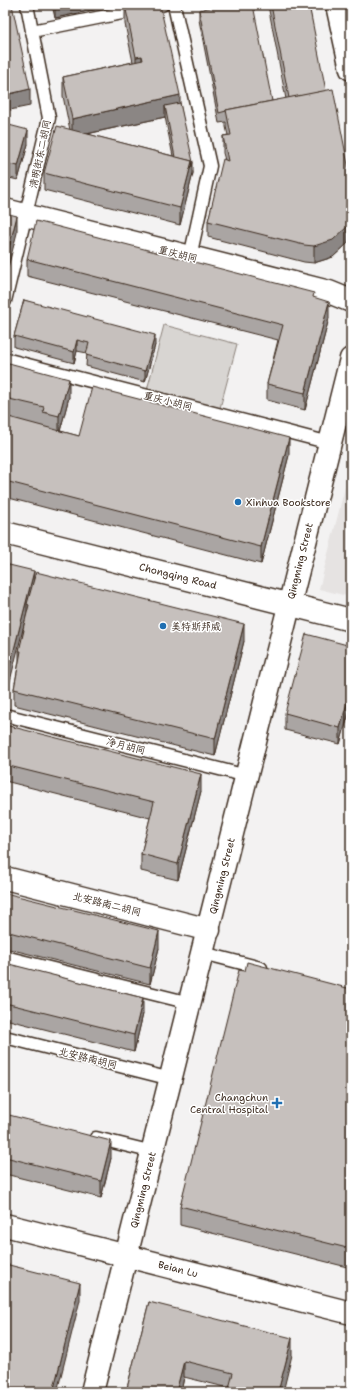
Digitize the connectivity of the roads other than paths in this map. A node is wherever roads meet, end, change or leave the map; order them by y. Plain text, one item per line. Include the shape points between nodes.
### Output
1 (28, 5) edge
2 (162, 5) edge
3 (174, 5) edge
4 (337, 5) edge
5 (32, 31) junction
6 (351, 69) edge
7 (5, 210) edge
8 (27, 215) junction
9 (190, 257) junction
10 (5, 301) edge
11 (351, 301) edge
12 (5, 359) edge
13 (351, 359) edge
14 (330, 443) junction
15 (5, 533) edge
16 (290, 605) junction
17 (351, 620) edge
18 (5, 715) edge
19 (247, 776) junction
20 (5, 878) edge
21 (209, 930) junction
22 (202, 953) junction
23 (5, 956) edge
24 (269, 970) edge
25 (190, 1003) junction
26 (5, 1037) edge
27 (171, 1079) junction
28 (86, 1136) edge
29 (153, 1152) junction
30 (5, 1225) edge
31 (127, 1256) junction
32 (351, 1313) edge
33 (92, 1392) edge

1 - 5 lane, 清明街东二胡同
2 - 5 lane
3 - 9 lane via 210,166
4 - 6 street
5 - 8 lane, 清明街东二胡同 via 49,118
7 - 8 street, 重庆胡同
8 - 9 street, 重庆胡同
8 - 10 lane, 清明街东二胡同
9 - 11 street, 重庆胡同 via 329,292
12 - 14 lane, 重庆小胡同
13 - 14 street, Qingming Street
14 - 16 street, Qingming Street
15 - 16 street, Chongqing Road
16 - 17 street, Chongqing Road
16 - 19 street, Qingming Street
18 - 19 lane, 净月胡同
19 - 21 street, Qingming Street
20 - 21 street, 北安路南二胡同
21 - 22 street, Qingming Street
22 - 24 lane
22 - 25 street, Qingming Street
23 - 25 lane
25 - 27 street, Qingming Street
26 - 27 lane, 北安路南胡同
27 - 29 street, Qingming Street
28 - 29 lane
29 - 31 street, Qingming Street
30 - 31 street, Beian Lu
31 - 32 street, Beian Lu
31 - 33 street, Qingming Street

